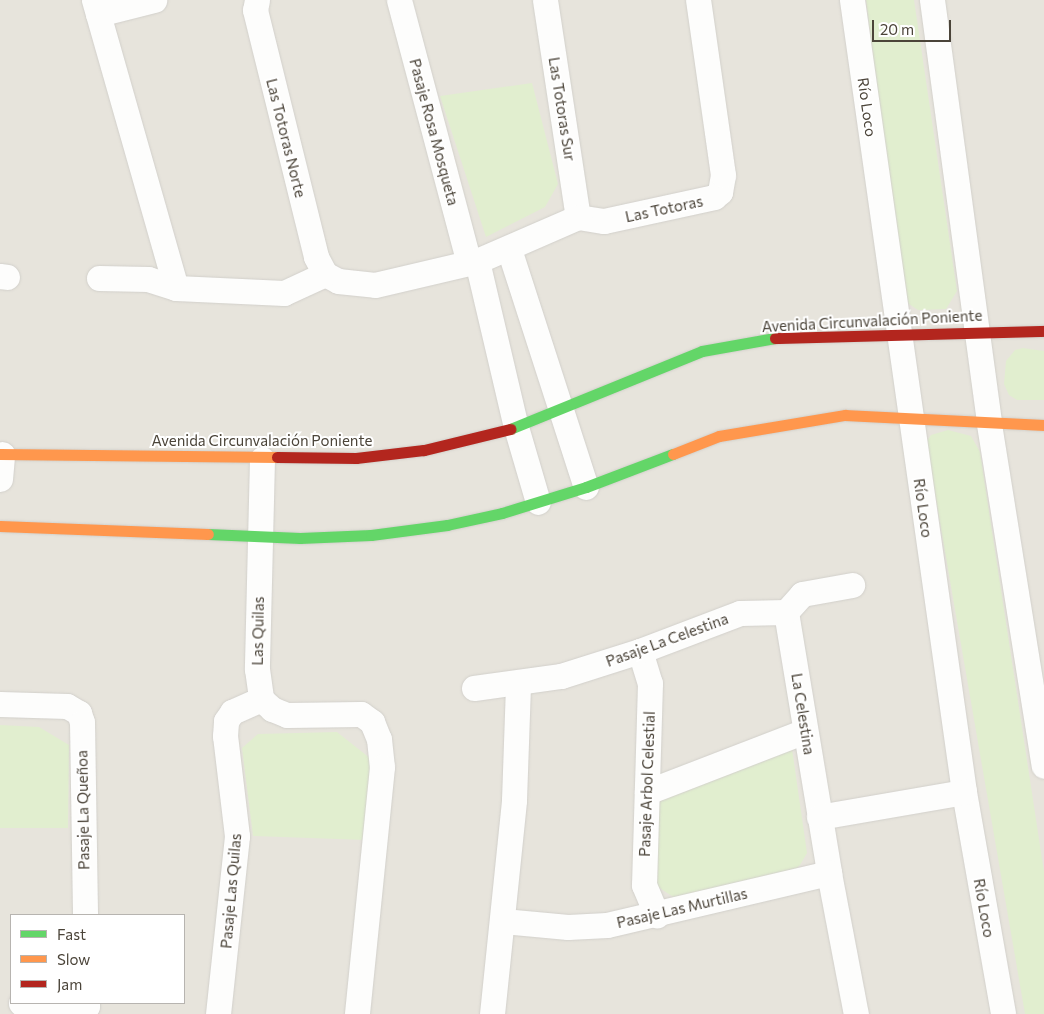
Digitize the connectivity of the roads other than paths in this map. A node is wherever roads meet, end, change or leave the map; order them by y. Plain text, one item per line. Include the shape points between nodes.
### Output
1 (154, 0) edge
2 (257, 0) edge
3 (399, 0) edge
4 (545, 0) edge
5 (698, 0) edge
6 (852, 0) edge
7 (932, 0) edge
8 (96, 7) edge
9 (578, 217) junction
10 (510, 249) junction
11 (473, 262) junction
12 (325, 274) junction
13 (100, 278) dead end
14 (176, 288) junction
15 (977, 331) junction
16 (1044, 331) edge
17 (899, 333) junction
18 (560, 408) junction
19 (911, 420) junction
20 (988, 424) junction
21 (1044, 425) edge
22 (516, 426) junction
23 (1, 454) edge
24 (262, 459) junction
25 (0, 479) edge
26 (586, 487) junction
27 (538, 502) junction
28 (0, 526) edge
29 (260, 536) junction
30 (852, 586) dead end
31 (786, 612) junction
32 (640, 651) junction
33 (518, 683) junction
34 (474, 688) dead end
35 (261, 699) junction
36 (0, 704) edge
37 (805, 730) junction
38 (1044, 766) edge
39 (647, 792) junction
40 (964, 792) junction
41 (820, 816) junction
42 (829, 873) junction
43 (85, 914) edge
44 (657, 915) junction
45 (503, 921) junction
46 (43, 1004) edge
47 (87, 1004) edge
48 (218, 1014) edge
49 (357, 1014) edge
50 (492, 1014) edge
51 (856, 1014) edge
52 (1003, 1014) edge

1 - 8 street
2 - 12 street, Las Totoras Norte via 255,10 311,238
3 - 11 street, Pasaje Rosa Mosqueta
4 - 9 street, Las Totoras Sur
5 - 9 street, Las Totoras via 724,175 720,192 707,201 604,221
6 - 17 street, Río Loco
7 - 15 street
8 - 14 street
9 - 10 street
10 - 11 street
10 - 18 street
11 - 12 street via 375,285 338,281
11 - 22 street
12 - 14 street via 284,293
13 - 14 street via 148,278
15 - 16 street, Avenida Circunvalación Poniente
15 - 17 street, Avenida Circunvalación Poniente
15 - 20 street
17 - 18 street, Avenida Circunvalación Poniente via 776,338 702,351
17 - 19 street, Río Loco
18 - 22 street, Avenida Circunvalación Poniente
18 - 26 street
19 - 20 street
19 - 26 street via 845,415 749,429 680,448
19 - 40 street, Río Loco
20 - 21 street
20 - 38 street
22 - 24 street, Avenida Circunvalación Poniente via 424,450 356,458
22 - 27 street
23 - 24 street, Avenida Circunvalación Poniente
23 - 25 street
24 - 29 street, Las Quilas
26 - 27 street
27 - 29 street via 473,520 399,532 336,537
28 - 29 street
29 - 35 street, Las Quilas via 257,669
30 - 31 street via 802,594
31 - 32 street, Pasaje La Celestina via 740,614
31 - 37 street, La Celestina
32 - 33 street, Pasaje La Celestina via 561,676
32 - 39 street, Pasaje Arbol Celestial via 650,682
33 - 34 street, Pasaje La Celestina
33 - 45 street via 514,800
35 - 48 street, Pasaje Las Quilas via 232,712 226,721 225,736 238,836
35 - 49 street via 287,715 361,714 372,722 379,739 382,767
36 - 43 street, Pasaje La Queñoa via 74,707 82,722
37 - 39 street
37 - 41 street, La Celestina
39 - 44 street, Pasaje Arbol Celestial via 644,886
40 - 41 street
40 - 52 street, Río Loco
41 - 42 street, La Celestina
42 - 44 street, Pasaje Las Murtillas via 674,907
42 - 51 street
44 - 45 street, Pasaje Las Murtillas via 607,926 568,927
45 - 50 street
46 - 47 street

